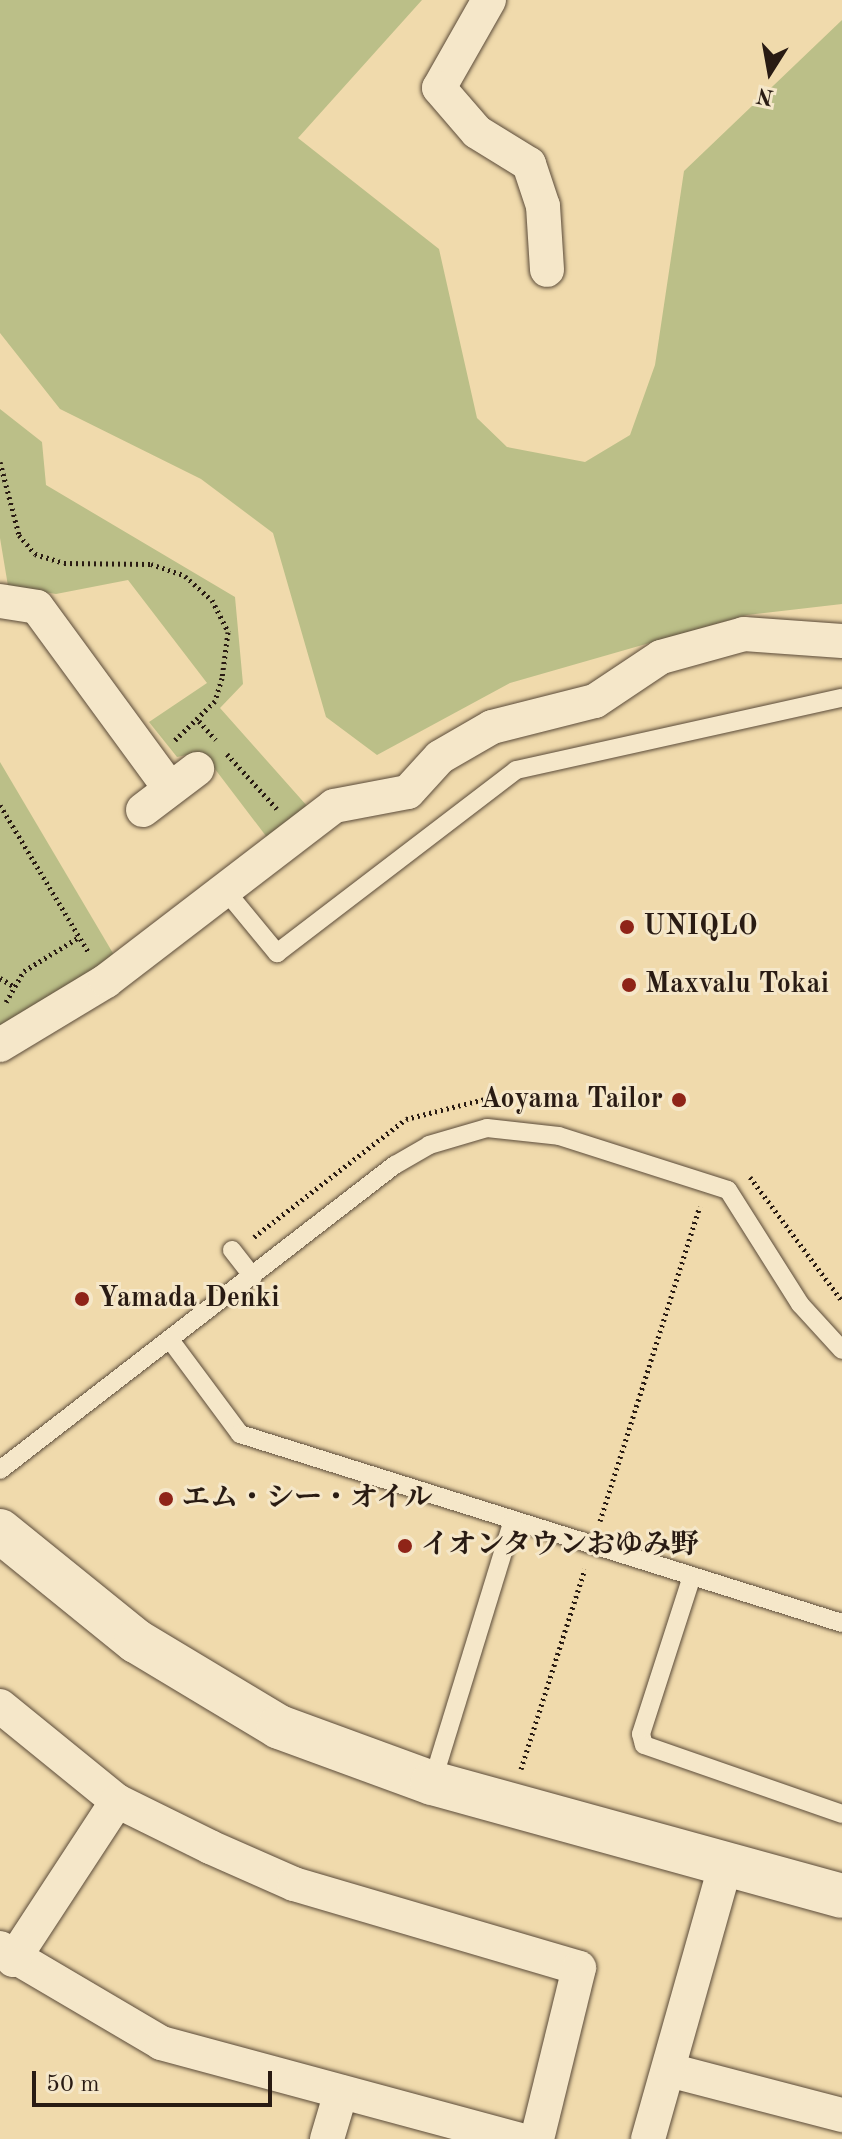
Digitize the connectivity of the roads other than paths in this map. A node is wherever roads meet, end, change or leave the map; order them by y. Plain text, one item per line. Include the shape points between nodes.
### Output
1 (489, 0) edge
2 (547, 270) dead end
3 (0, 601) edge
4 (842, 641) edge
5 (842, 698) edge
6 (197, 769) dead end
7 (170, 789) junction
8 (143, 810) dead end
9 (225, 890) junction
10 (0, 1045) edge
11 (233, 1252) road end
12 (253, 1277) junction
13 (171, 1341) junction
14 (842, 1350) edge
15 (0, 1470) edge
16 (513, 1520) junction
17 (0, 1531) edge
18 (692, 1576) junction
19 (842, 1623) edge
20 (0, 1706) edge
21 (432, 1783) junction
22 (117, 1801) junction
23 (842, 1814) edge
24 (726, 1863) junction
25 (842, 1896) edge
26 (6, 1954) edge
27 (669, 2070) junction
28 (341, 2092) junction
29 (842, 2115) edge
30 (327, 2139) edge
31 (518, 2139) edge
32 (537, 2139) edge
33 (648, 2139) edge

1 - 2 street via 439,88 477,132 529,164 543,206
3 - 7 street via 37,607
4 - 9 street via 744,634 661,657 595,701 492,727 440,757 408,792 334,806
5 - 9 lane via 516,770 277,953
6 - 7 street
7 - 8 street
9 - 10 street via 106,981
11 - 12 lane
12 - 13 lane
12 - 14 lane via 395,1165 455,1134 487,1128 559,1136 728,1190 809,1318
13 - 15 lane
13 - 16 lane via 240,1434
16 - 18 lane
16 - 21 lane
17 - 21 street via 68,1592 201,1686 279,1727
18 - 19 lane
18 - 23 lane via 641,1734 644,1745
20 - 22 street
21 - 24 street
22 - 26 street
22 - 32 street via 294,1884 579,1968
24 - 25 street
24 - 27 street
26 - 28 street via 161,2043
27 - 29 street
27 - 33 street
28 - 30 street
28 - 31 street

